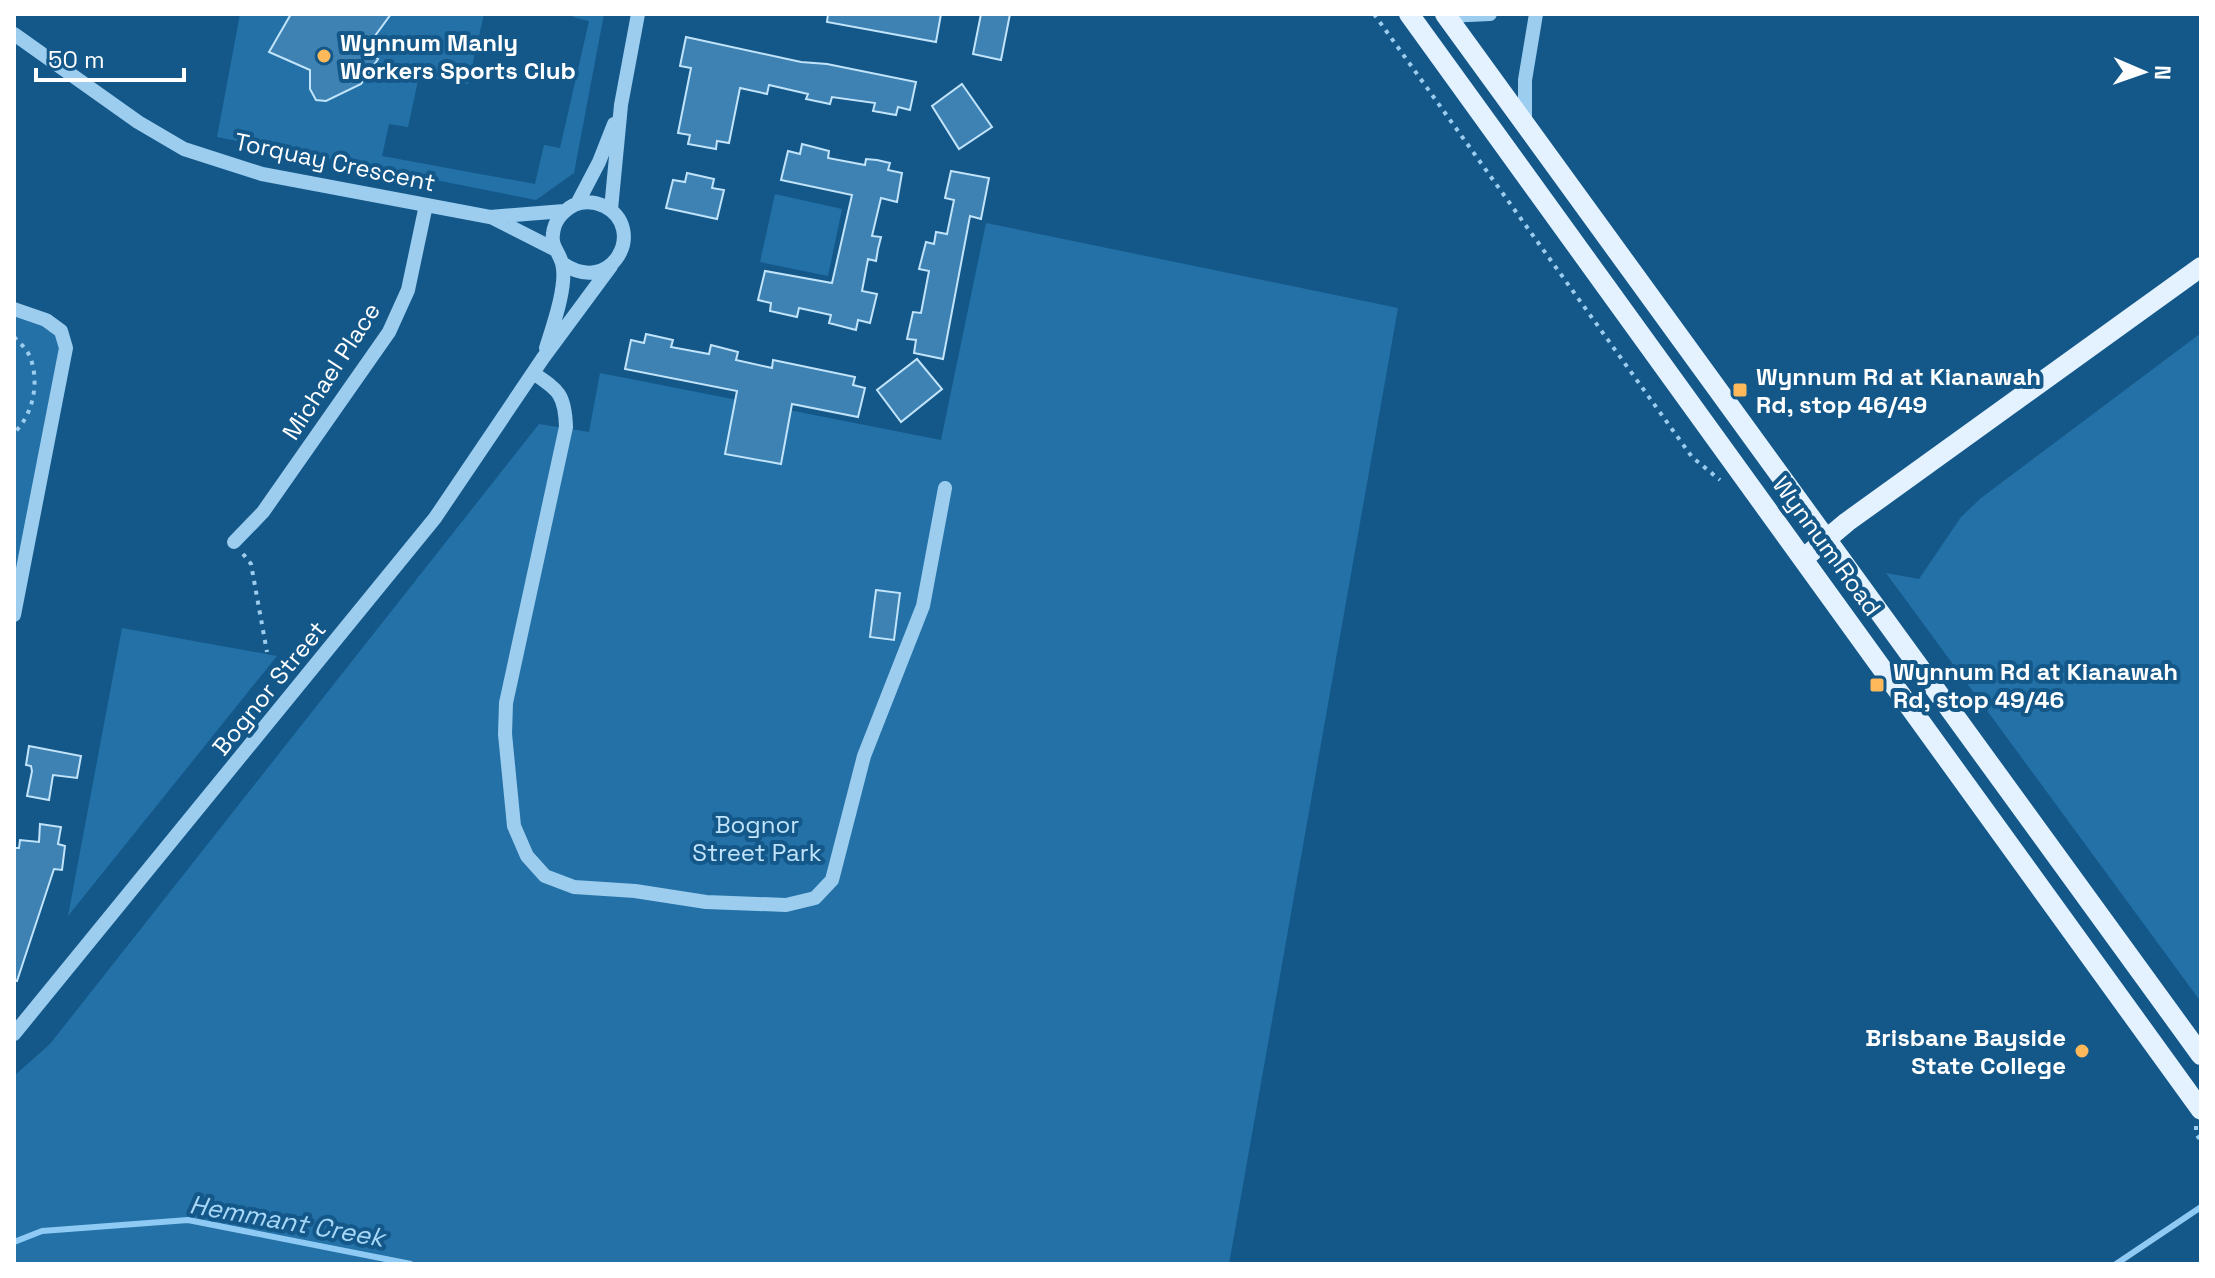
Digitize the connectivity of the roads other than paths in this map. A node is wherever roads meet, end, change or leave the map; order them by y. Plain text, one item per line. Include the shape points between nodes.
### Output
1 (638, 14) edge
2 (1409, 14) edge
3 (1490, 14) edge
4 (1536, 14) edge
5 (1446, 15) edge
6 (14, 34) edge
7 (621, 105) junction
8 (1525, 125) junction
9 (426, 205) junction
10 (571, 208) junction
11 (611, 209) junction
12 (490, 217) junction
13 (554, 249) junction
14 (562, 263) junction
15 (611, 266) junction
16 (2201, 267) edge
17 (14, 309) edge
18 (543, 358) junction
19 (533, 373) junction
20 (945, 488) dead end
21 (1828, 538) junction
22 (234, 542) road end
23 (1804, 558) junction
24 (14, 615) edge
25 (14, 1034) edge
26 (2201, 1055) edge
27 (2201, 1110) edge

1 - 7 street, Bognor Street
2 - 23 main road, Wynnum Road
3 - 5 street
4 - 8 street via 1525,80
5 - 8 main road, Wynnum Road
6 - 9 street, Torquay Crescent via 184,149 262,174
7 - 10 street, Bognor Street via 599,162
7 - 11 street, Bognor Street
8 - 21 main road, Wynnum Road
9 - 12 street, Torquay Crescent
9 - 22 street, Michael Place via 408,290 389,332 263,512
10 - 11 street via 598,203
10 - 12 street, Torquay Crescent
10 - 13 street, Bognor Street via 553,230
11 - 15 street, Bognor Street via 624,234 622,251
12 - 13 street, Torquay Crescent
13 - 14 street
14 - 15 street via 594,274
14 - 18 street, Bognor Street via 559,304
15 - 18 street, Bognor Street
16 - 21 main road
17 - 24 street via 61,331 66,348
18 - 19 street, Bognor Street
19 - 20 street via 556,388 565,405 566,427 506,703 505,734 514,826 527,856 545,876 574,887 786,905 815,898 832,880 864,756 923,606
19 - 25 street, Bognor Street via 435,518
21 - 23 main road
21 - 26 main road, Wynnum Road
23 - 27 main road, Wynnum Road

